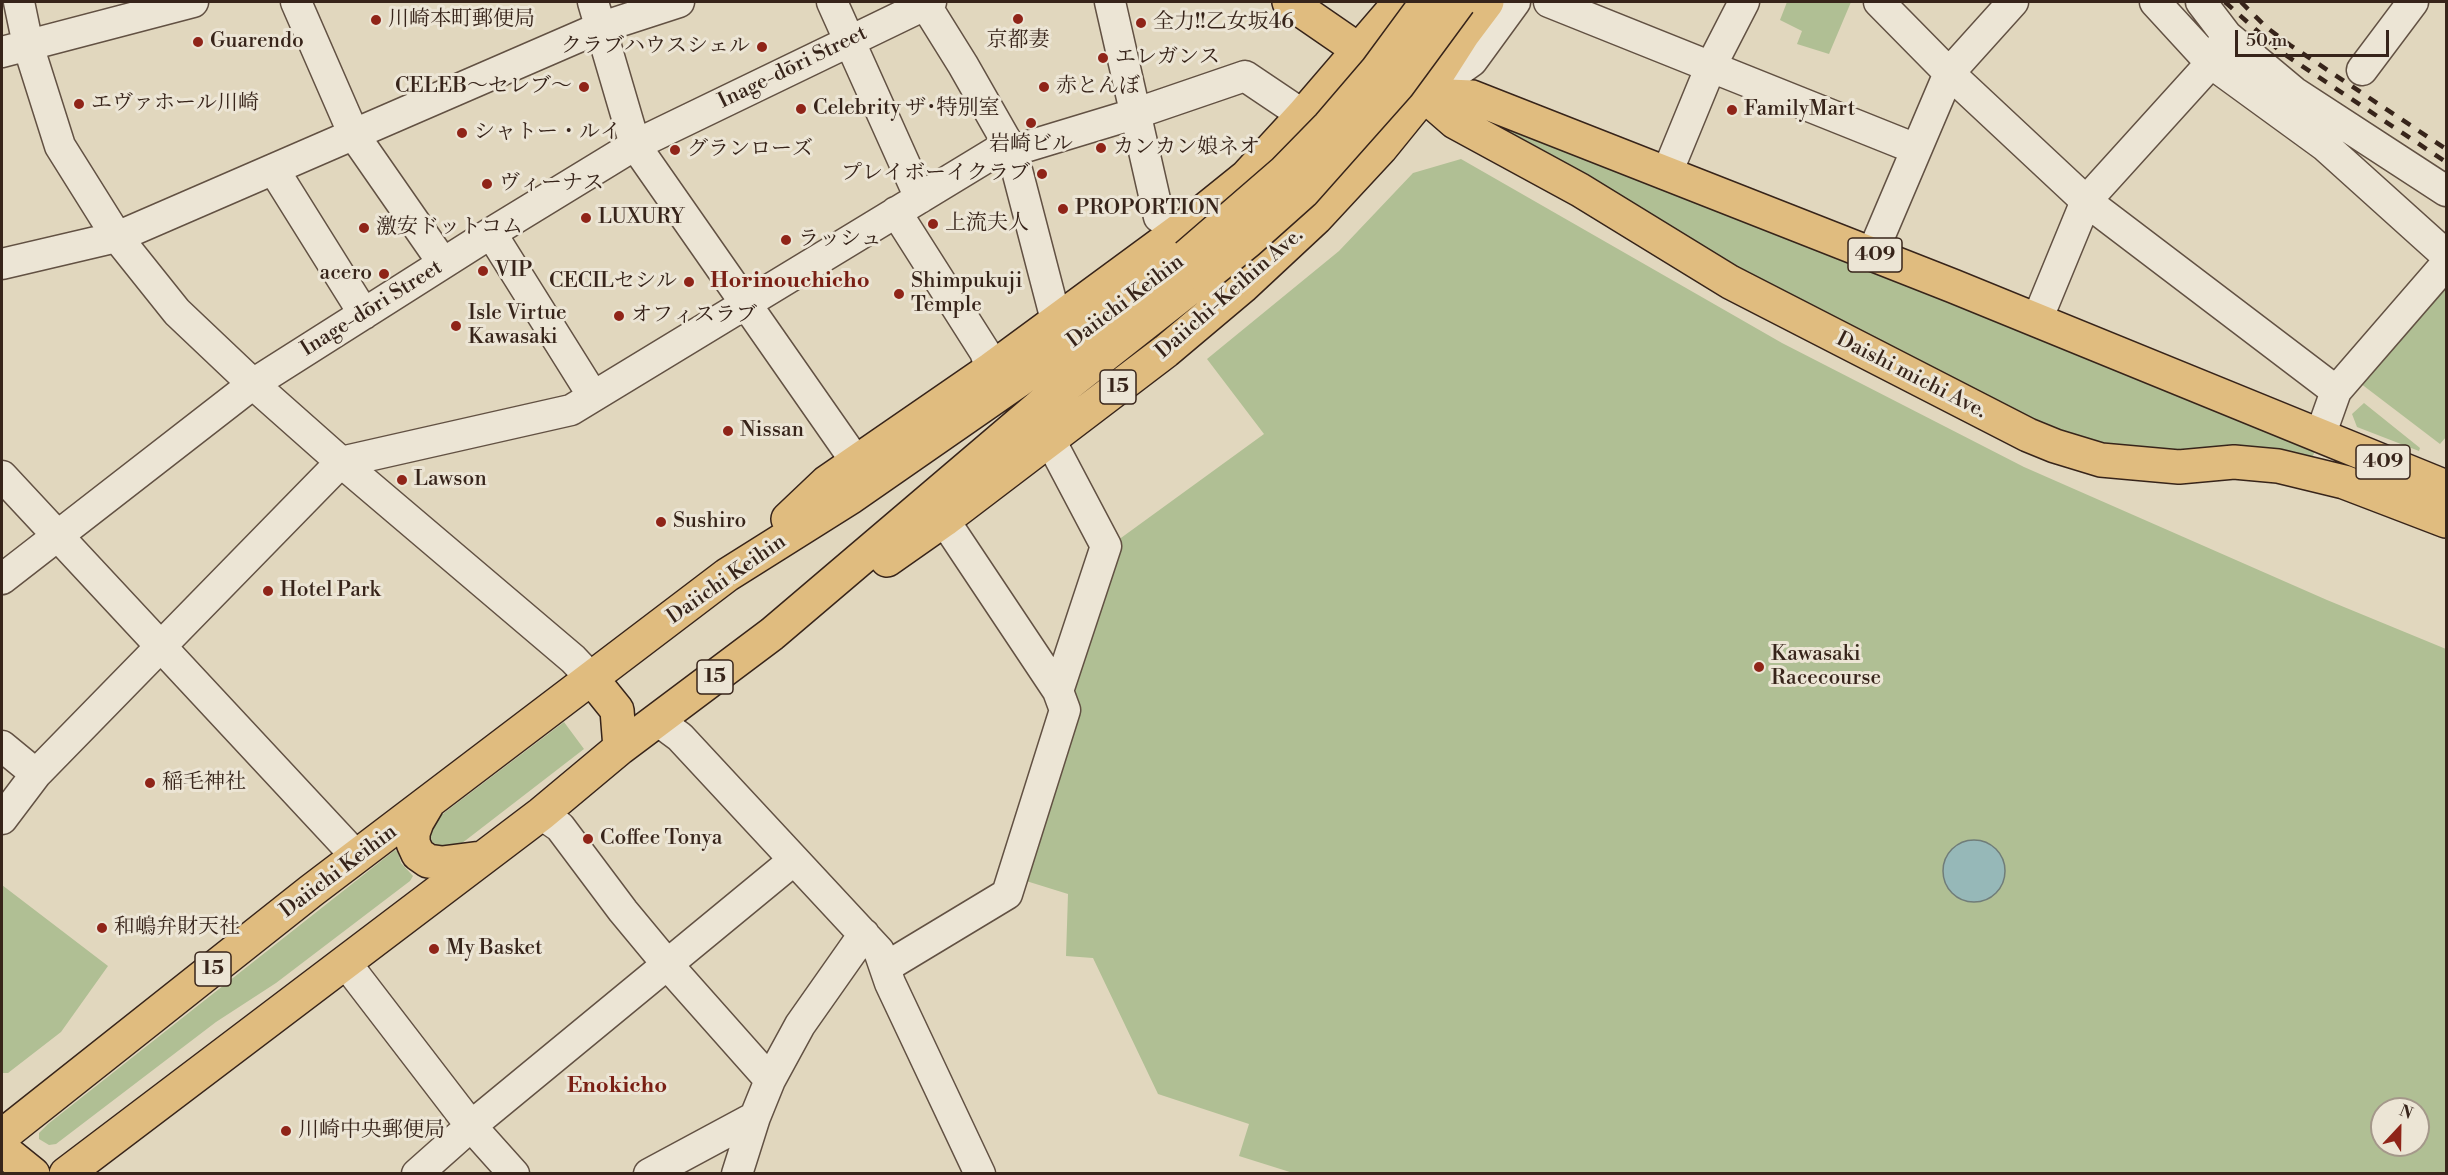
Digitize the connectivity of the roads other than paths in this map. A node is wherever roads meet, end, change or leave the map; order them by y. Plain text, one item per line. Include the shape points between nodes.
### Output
1 (19, 2) edge
2 (193, 2) edge
3 (296, 2) edge
4 (679, 2) edge
5 (832, 2) edge
6 (1110, 2) edge
7 (1289, 2) edge
8 (1378, 2) edge
9 (1400, 2) edge
10 (1427, 2) edge
11 (1459, 2) edge
12 (1487, 2) edge
13 (1515, 2) edge
14 (1549, 2) edge
15 (1744, 2) edge
16 (1879, 2) edge
17 (2013, 2) edge
18 (2156, 2) edge
19 (2201, 2) edge
20 (928, 3) edge
21 (2399, 7) edge
22 (596, 15) edge
23 (2227, 36) junction
24 (850, 40) junction
25 (15, 48) edge
26 (1358, 50) junction
27 (2211, 63) junction
28 (1711, 66) junction
29 (2362, 70) dead end
30 (1949, 73) junction
31 (1424, 95) junction
32 (1134, 114) junction
33 (1303, 115) junction
34 (354, 135) junction
35 (635, 145) junction
36 (1010, 148) junction
37 (1916, 149) junction
38 (274, 170) junction
39 (1667, 173) junction
40 (2446, 191) edge
41 (2086, 201) junction
42 (908, 205) junction
43 (1159, 218) dead end
44 (491, 233) junction
45 (117, 237) junction
46 (1872, 254) junction
47 (2446, 255) edge
48 (443, 263) junction
49 (2, 264) edge
50 (2446, 264) edge
51 (1196, 266) junction
52 (744, 304) junction
53 (364, 314) junction
54 (1056, 320) junction
55 (2037, 320) junction
56 (991, 369) junction
57 (253, 384) junction
58 (2336, 391) junction
59 (593, 396) junction
60 (2320, 436) junction
61 (1049, 438) junction
62 (341, 462) junction
63 (857, 463) junction
64 (2, 476) edge
65 (2446, 487) edge
66 (944, 520) junction
67 (2446, 521) edge
68 (58, 535) junction
69 (727, 575) junction
70 (2, 579) edge
71 (772, 634) junction
72 (161, 648) junction
73 (619, 659) junction
74 (592, 679) junction
75 (1058, 691) junction
76 (657, 720) junction
77 (2, 746) edge
78 (620, 748) junction
79 (36, 774) junction
80 (427, 805) junction
81 (541, 813) junction
82 (2, 819) edge
83 (357, 857) junction
84 (483, 858) junction
85 (794, 860) junction
86 (864, 934) junction
87 (345, 962) junction
88 (667, 964) junction
89 (886, 967) junction
90 (770, 1080) junction
91 (755, 1117) junction
92 (471, 1126) junction
93 (2, 1136) edge
94 (2, 1149) edge
95 (33, 1173) edge
96 (66, 1173) edge
97 (417, 1173) edge
98 (514, 1173) edge
99 (650, 1173) edge
100 (737, 1173) edge
101 (980, 1173) edge

1 - 25 street
2 - 25 street
3 - 34 street
4 - 22 street
5 - 24 street
6 - 32 street
7 - 26 highway, Daishi michi Ave. / 409
8 - 26 street
9 - 26 highway
10 - 51 highway, Daiichi Keihin / 15, bridge via 1329,126
11 - 51 highway, Daiichi Keihin / 15, bridge via 1398,85 1304,192 1248,242
12 - 31 highway, Daiichi-Keihin Ave. / 15
13 - 31 street via 1472,61
14 - 28 street
15 - 28 street
16 - 30 street
17 - 30 street
18 - 27 street
19 - 23 street
20 - 24 street, Inage-dōri Street
20 - 36 street
21 - 29 street
22 - 34 street
22 - 35 street
23 - 27 street
23 - 40 street via 2294,92
24 - 35 street, Inage-dōri Street
24 - 42 street
25 - 45 street via 60,146
26 - 31 highway, Daishi michi Ave. / 409
26 - 33 highway
27 - 41 street
27 - 47 street via 2325,146
28 - 37 street
28 - 39 street
30 - 37 street
30 - 41 street
31 - 39 highway, 409 via 1472,97
31 - 61 highway, Daiichi-Keihin Ave. / 15 via 1316,218 1250,279 1166,351
31 - 67 highway, Daishi michi Ave. / 409 via 1455,122 1580,190 1730,282 2028,435 2101,460 2179,467 2234,462 2278,466 2344,482
32 - 33 street via 1245,76
32 - 36 street
32 - 43 street
33 - 54 highway via 1246,176 1180,230
34 - 38 street
34 - 48 street
35 - 44 street, Inage-dōri Street
35 - 52 street
36 - 42 street
36 - 54 street
37 - 46 street
38 - 45 street
38 - 53 street
39 - 46 highway, 409
41 - 55 street
41 - 58 street
42 - 52 street
42 - 56 street
44 - 48 street, Inage-dōri Street
44 - 59 street
45 - 49 street
45 - 57 street via 177,312
46 - 55 highway, 409
48 - 53 street, Inage-dōri Street
50 - 58 street
51 - 69 highway, Daiichi Keihin / 15 via 1018,381 851,497
51 - 71 highway, Daiichi Keihin / 15 via 1040,406
52 - 59 street
52 - 63 street
53 - 57 street, Inage-dōri Street
54 - 56 highway
55 - 60 highway, 409
56 - 63 highway
57 - 62 street
57 - 68 street, Inage-dōri Street
58 - 60 street
59 - 62 street via 571,410
60 - 65 highway, 409
61 - 66 highway, Daiichi-Keihin Ave. / 15
61 - 75 street via 1106,546
62 - 72 street
62 - 74 street
63 - 69 highway via 827,482
64 - 68 street
66 - 71 highway, Daiichi-Keihin Ave. / 15
66 - 75 street
68 - 70 street, Inage-dōri Street
68 - 72 street
69 - 73 highway, Daiichi Keihin / 15
71 - 76 highway, Daiichi Keihin / 15
72 - 79 street
72 - 83 street
73 - 74 highway, Daiichi Keihin / 15
73 - 76 highway via 617,674 621,686
74 - 78 highway via 617,710
74 - 80 highway, Daiichi Keihin / 15
75 - 89 street via 1065,710 1007,894
76 - 78 highway, Daiichi Keihin / 15
76 - 85 street via 680,737
77 - 79 street
78 - 81 highway, Daiichi Keihin / 15
79 - 82 street
80 - 83 highway, Daiichi Keihin / 15
80 - 84 highway via 413,833 418,854 428,861 442,863
81 - 84 highway, Daiichi Keihin / 15
81 - 88 street via 560,827
83 - 93 highway, Daiichi Keihin / 15
84 - 87 highway, Daiichi Keihin / 15
85 - 86 street
85 - 88 street
86 - 89 street via 879,951
86 - 90 street via 800,1025
87 - 92 street
87 - 96 highway, Daiichi Keihin / 15
88 - 90 street
88 - 92 street
89 - 101 street via 890,983
90 - 91 street
91 - 99 street
91 - 100 street
92 - 97 street
92 - 98 street
94 - 95 highway

